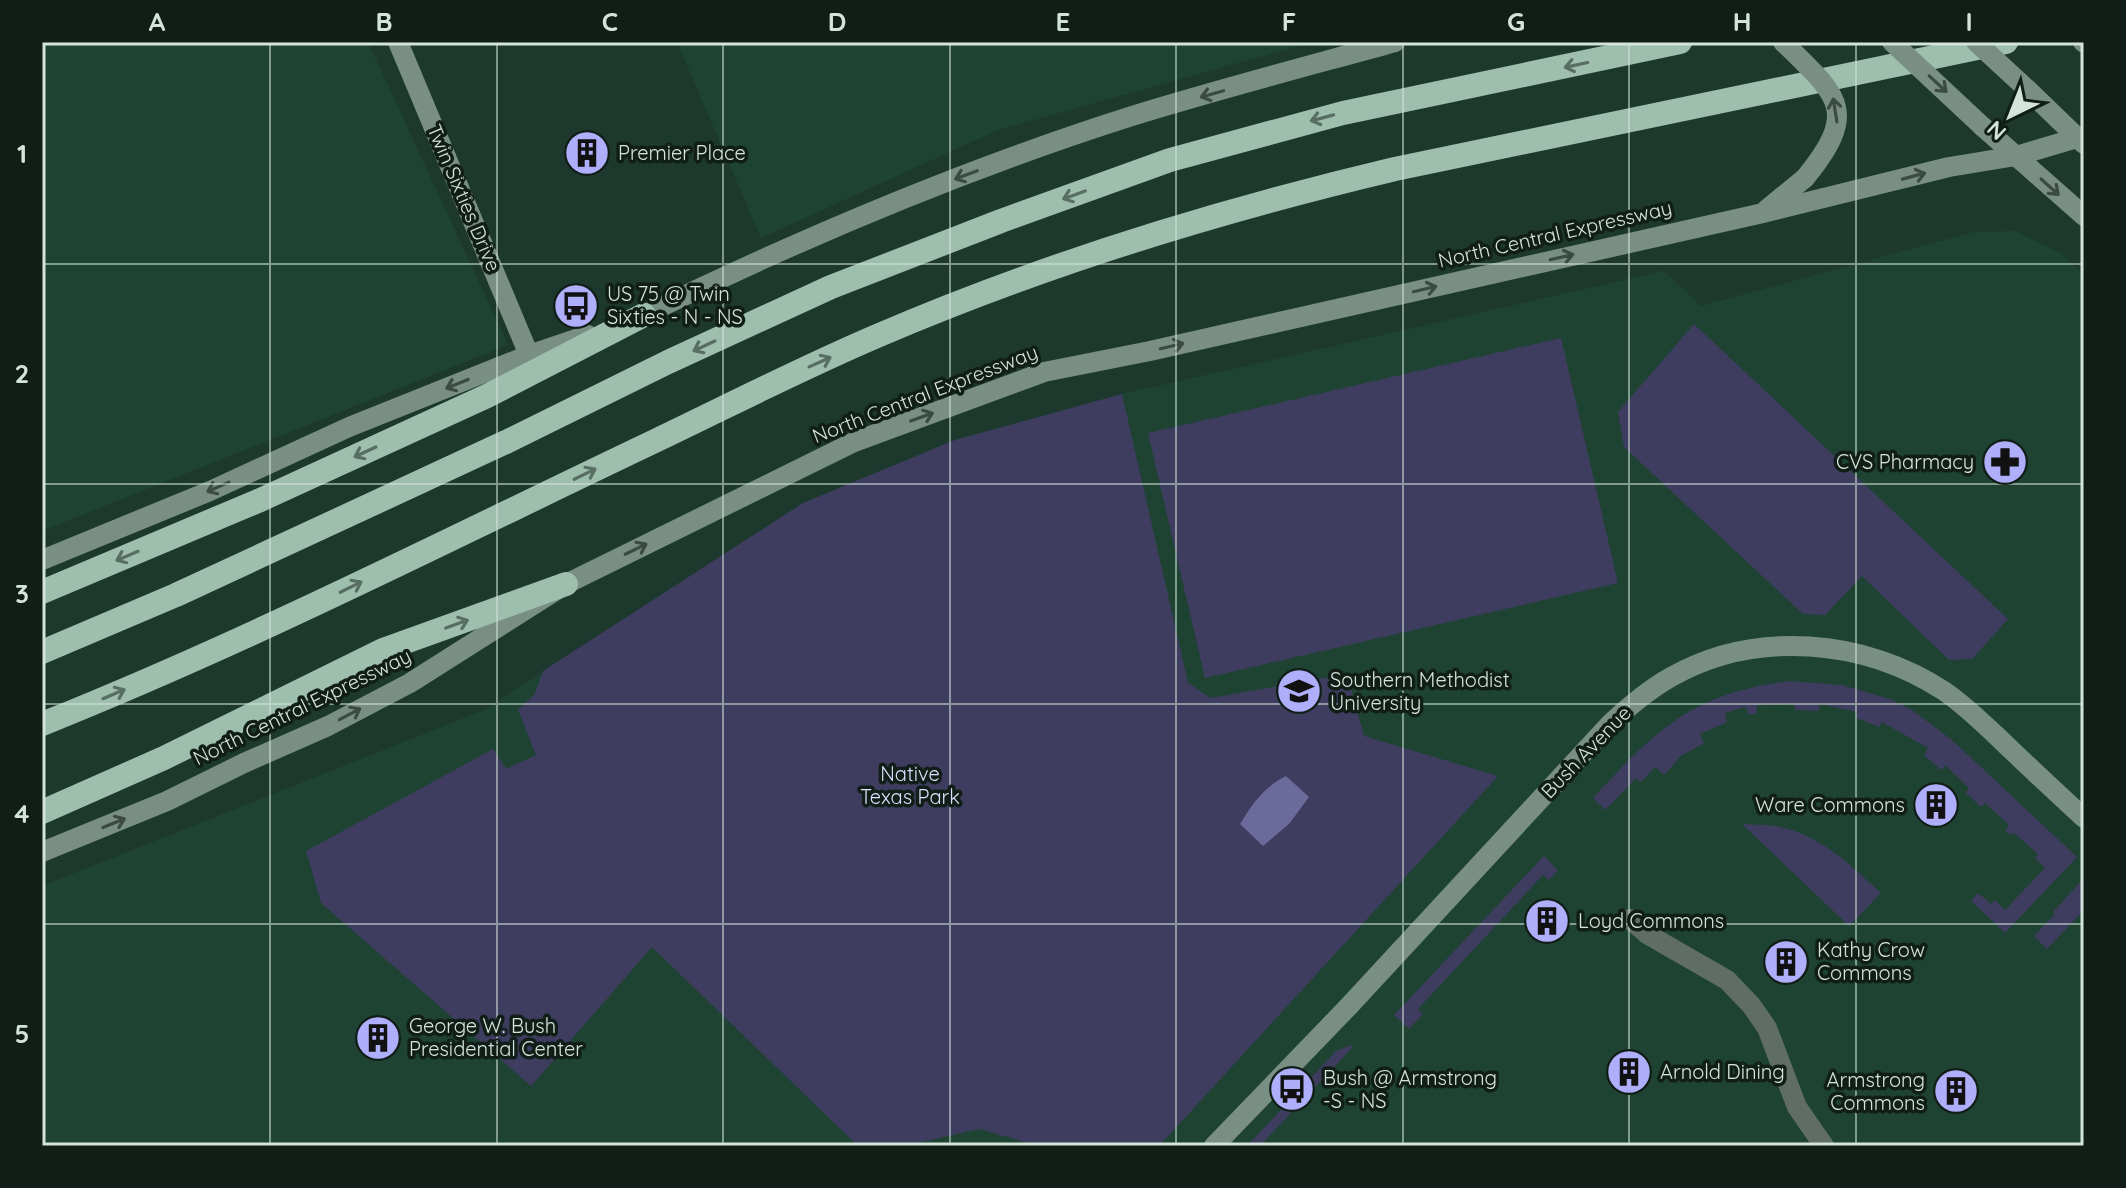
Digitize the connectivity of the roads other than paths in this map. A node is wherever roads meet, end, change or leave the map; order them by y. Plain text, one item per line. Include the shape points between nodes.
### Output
1 (398, 42) edge
2 (1395, 42) edge
3 (1680, 42) edge
4 (1783, 42) edge
5 (1892, 42) edge
6 (1976, 42) edge
7 (2006, 42) edge
8 (2082, 139) edge
9 (2016, 156) junction
10 (1763, 213) junction
11 (2084, 216) edge
12 (644, 315) junction
13 (529, 355) junction
14 (42, 560) edge
15 (566, 584) junction
16 (42, 592) edge
17 (42, 652) edge
18 (42, 724) edge
19 (42, 812) edge
20 (2084, 818) edge
21 (42, 852) edge
22 (1630, 919) dead end
23 (1214, 1146) edge
24 (1824, 1146) edge

1 - 13 main road, Twin Sixties Drive
2 -> 12 main road via 1132,116 995,164 837,226
3 -> 17 highway via 1343,113 1170,160 1001,221 831,287 176,595
10 -> 4 main road, bridge via 1805,178 1824,155 1837,126 1836,103 1826,84
5 -> 9 main road, bridge
6 - 8 main road, bridge
18 -> 7 highway via 299,611 810,366 1046,269 1222,213 1366,176
8 - 9 main road, North Central Expressway
10 -> 9 main road, North Central Expressway
9 -> 11 main road
15 -> 10 main road, North Central Expressway via 854,442 1044,372
12 - 13 main road
12 -> 16 highway via 487,396
13 -> 14 main road
19 -> 15 highway via 383,650
21 -> 15 main road, North Central Expressway via 328,726 410,683
20 - 23 main road, Bush Avenue via 1956,700 1896,665 1809,646 1770,646 1704,662 1672,676 1609,725
22 - 24 street via 1727,980 1751,1005 1767,1028 1797,1107

